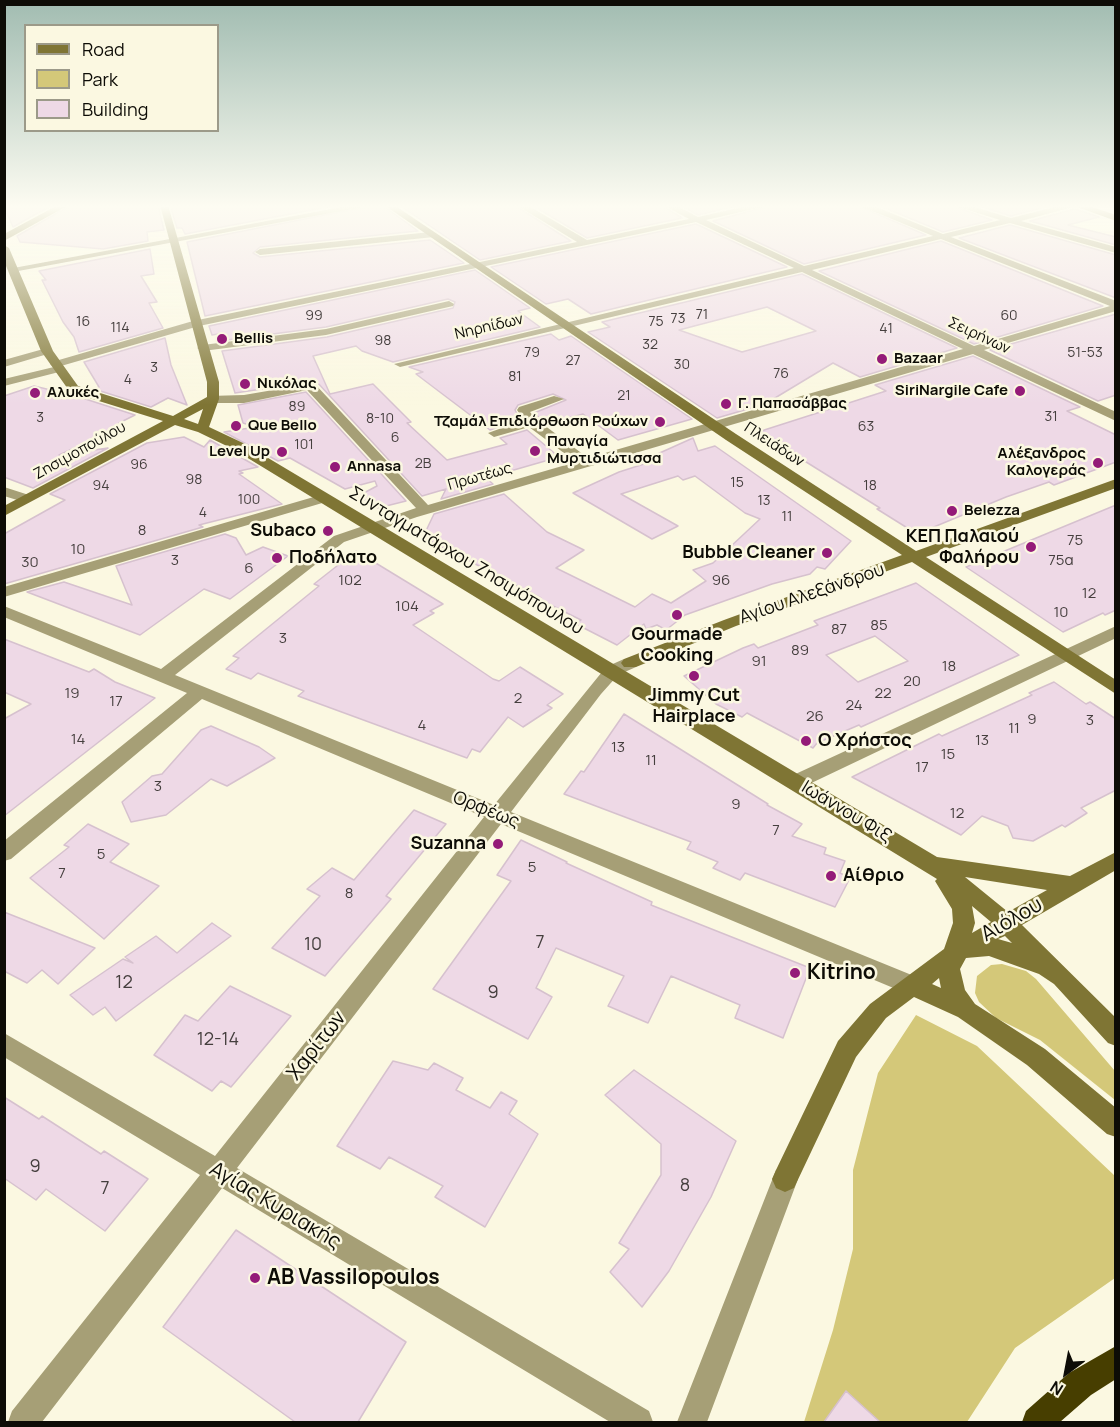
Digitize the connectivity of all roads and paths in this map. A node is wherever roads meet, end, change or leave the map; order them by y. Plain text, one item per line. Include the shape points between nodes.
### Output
1 (14, 272) edge
2 (183, 272) edge
3 (450, 272) edge
4 (487, 272) edge
5 (796, 272) edge
6 (806, 272) edge
7 (1028, 272) edge
8 (449, 304) dead end
9 (1116, 307) edge
10 (197, 323) junction
11 (568, 325) junction
12 (203, 348) junction
13 (972, 350) junction
14 (47, 351) junction
15 (5, 364) edge
16 (400, 364) dead end
17 (58, 367) junction
18 (28, 377) junction
19 (4, 383) edge
20 (213, 399) junction
21 (558, 399) dead end
22 (1116, 417) edge
23 (172, 420) junction
24 (531, 422) junction
25 (714, 425) junction
26 (202, 429) junction
27 (494, 433) dead end
28 (136, 438) junction
29 (585, 463) junction
30 (1116, 483) edge
31 (4, 491) edge
32 (324, 498) junction
33 (27, 499) junction
34 (425, 510) junction
35 (4, 512) edge
36 (371, 526) junction
37 (918, 557) junction
38 (4, 592) edge
39 (4, 611) edge
40 (1116, 631) edge
41 (1065, 655) junction
42 (621, 667) junction
43 (163, 676) junction
44 (1116, 688) edge
45 (200, 692) junction
46 (796, 783) junction
47 (498, 814) junction
48 (4, 853) edge
49 (1116, 860) edge
50 (931, 864) junction
51 (1072, 885) junction
52 (1007, 923) junction
53 (956, 953) junction
54 (1062, 977) junction
55 (911, 985) junction
56 (967, 1011) junction
57 (1116, 1035) edge
58 (4, 1044) edge
59 (1116, 1125) edge
60 (219, 1172) junction
61 (1116, 1361) edge
62 (23, 1422) edge
63 (638, 1422) edge
64 (692, 1422) edge
65 (1037, 1422) edge

1 - 14 street, Συνταγματάρχου Ζησιμόπουλου
2 - 10 street
3 - 10 street
4 - 11 street, Πλειάδων
5 - 11 street, Νηρηίδων
6 - 13 street, Σειρήνων
7 - 9 street
8 - 12 street via 326,332
9 - 13 street, Πρωτέως
10 - 12 street
10 - 17 street
11 - 16 street, Νηρηίδων
11 - 25 street, Πλειάδων
12 - 20 street via 213,382
13 - 22 street, Σειρήνων
13 - 25 street, Πρωτέως
14 - 15 street
14 - 17 street, Συνταγματάρχου Ζησιμόπουλου
15 - 18 street
17 - 18 street
17 - 23 street, Συνταγματάρχου Ζησιμόπουλου via 78,391
18 - 19 street
20 - 23 street, Ζησιμοπούλου
20 - 26 street
20 - 34 street via 244,399 310,386
21 - 24 street via 525,408
23 - 26 street, Συνταγματάρχου Ζησιμόπουλου
23 - 28 street, Ζησιμοπούλου
24 - 27 street
24 - 29 street
25 - 29 street, Πρωτέως
25 - 37 street, Πλειάδων
26 - 28 street
26 - 32 street, Συνταγματάρχου Ζησιμόπουλου
28 - 33 street, Ζησιμοπούλου
29 - 34 street, Πρωτέως
30 - 37 street, Αγίου Αλεξάνδρου
31 - 33 street
32 - 36 street, Συνταγματάρχου Ζησιμόπουλου
32 - 38 street
33 - 35 street, Ζησιμοπούλου
34 - 36 street, Πρωτέως
36 - 42 street, Συνταγματάρχου Ζησιμόπουλου
36 - 43 street, Πρωτέως via 339,538
37 - 41 street, Πλειάδων
37 - 42 street, Αγίου Αλεξάνδρου via 730,623
39 - 43 street, Ορφέως
40 - 41 street
41 - 44 street, Πλειάδων
41 - 46 street
42 - 46 street, Ιωάννου Φιξ
42 - 47 street, Χαρίτων
43 - 45 street, Ορφέως
45 - 47 street, Ορφέως
45 - 48 street
46 - 50 street, Ιωάννου Φιξ
47 - 55 street, Ορφέως
47 - 60 street, Χαρίτων
49 - 51 street, Αιόλου
50 - 51 street
50 - 52 street, Ιωάννου Φιξ
50 - 53 street via 954,890 963,909 964,923
51 - 52 street, Αιόλου
52 - 53 street, Αιόλου
52 - 54 street, Ιωάννου Φιξ
53 - 54 street via 973,947 1005,950
53 - 55 street, Αιόλου
53 - 56 street via 949,980
54 - 57 street, Ιωάννου Φιξ
55 - 56 street, Ορφέως
55 - 64 street, Αιόλου via 878,1011 848,1049 785,1179
56 - 59 street, Ορφέως via 1036,1057
58 - 60 street, Αγίας Κυριακής
60 - 62 street, Χαρίτων
60 - 63 street, Αγίας Κυριακής
61 - 65 highway via 1080,1384

